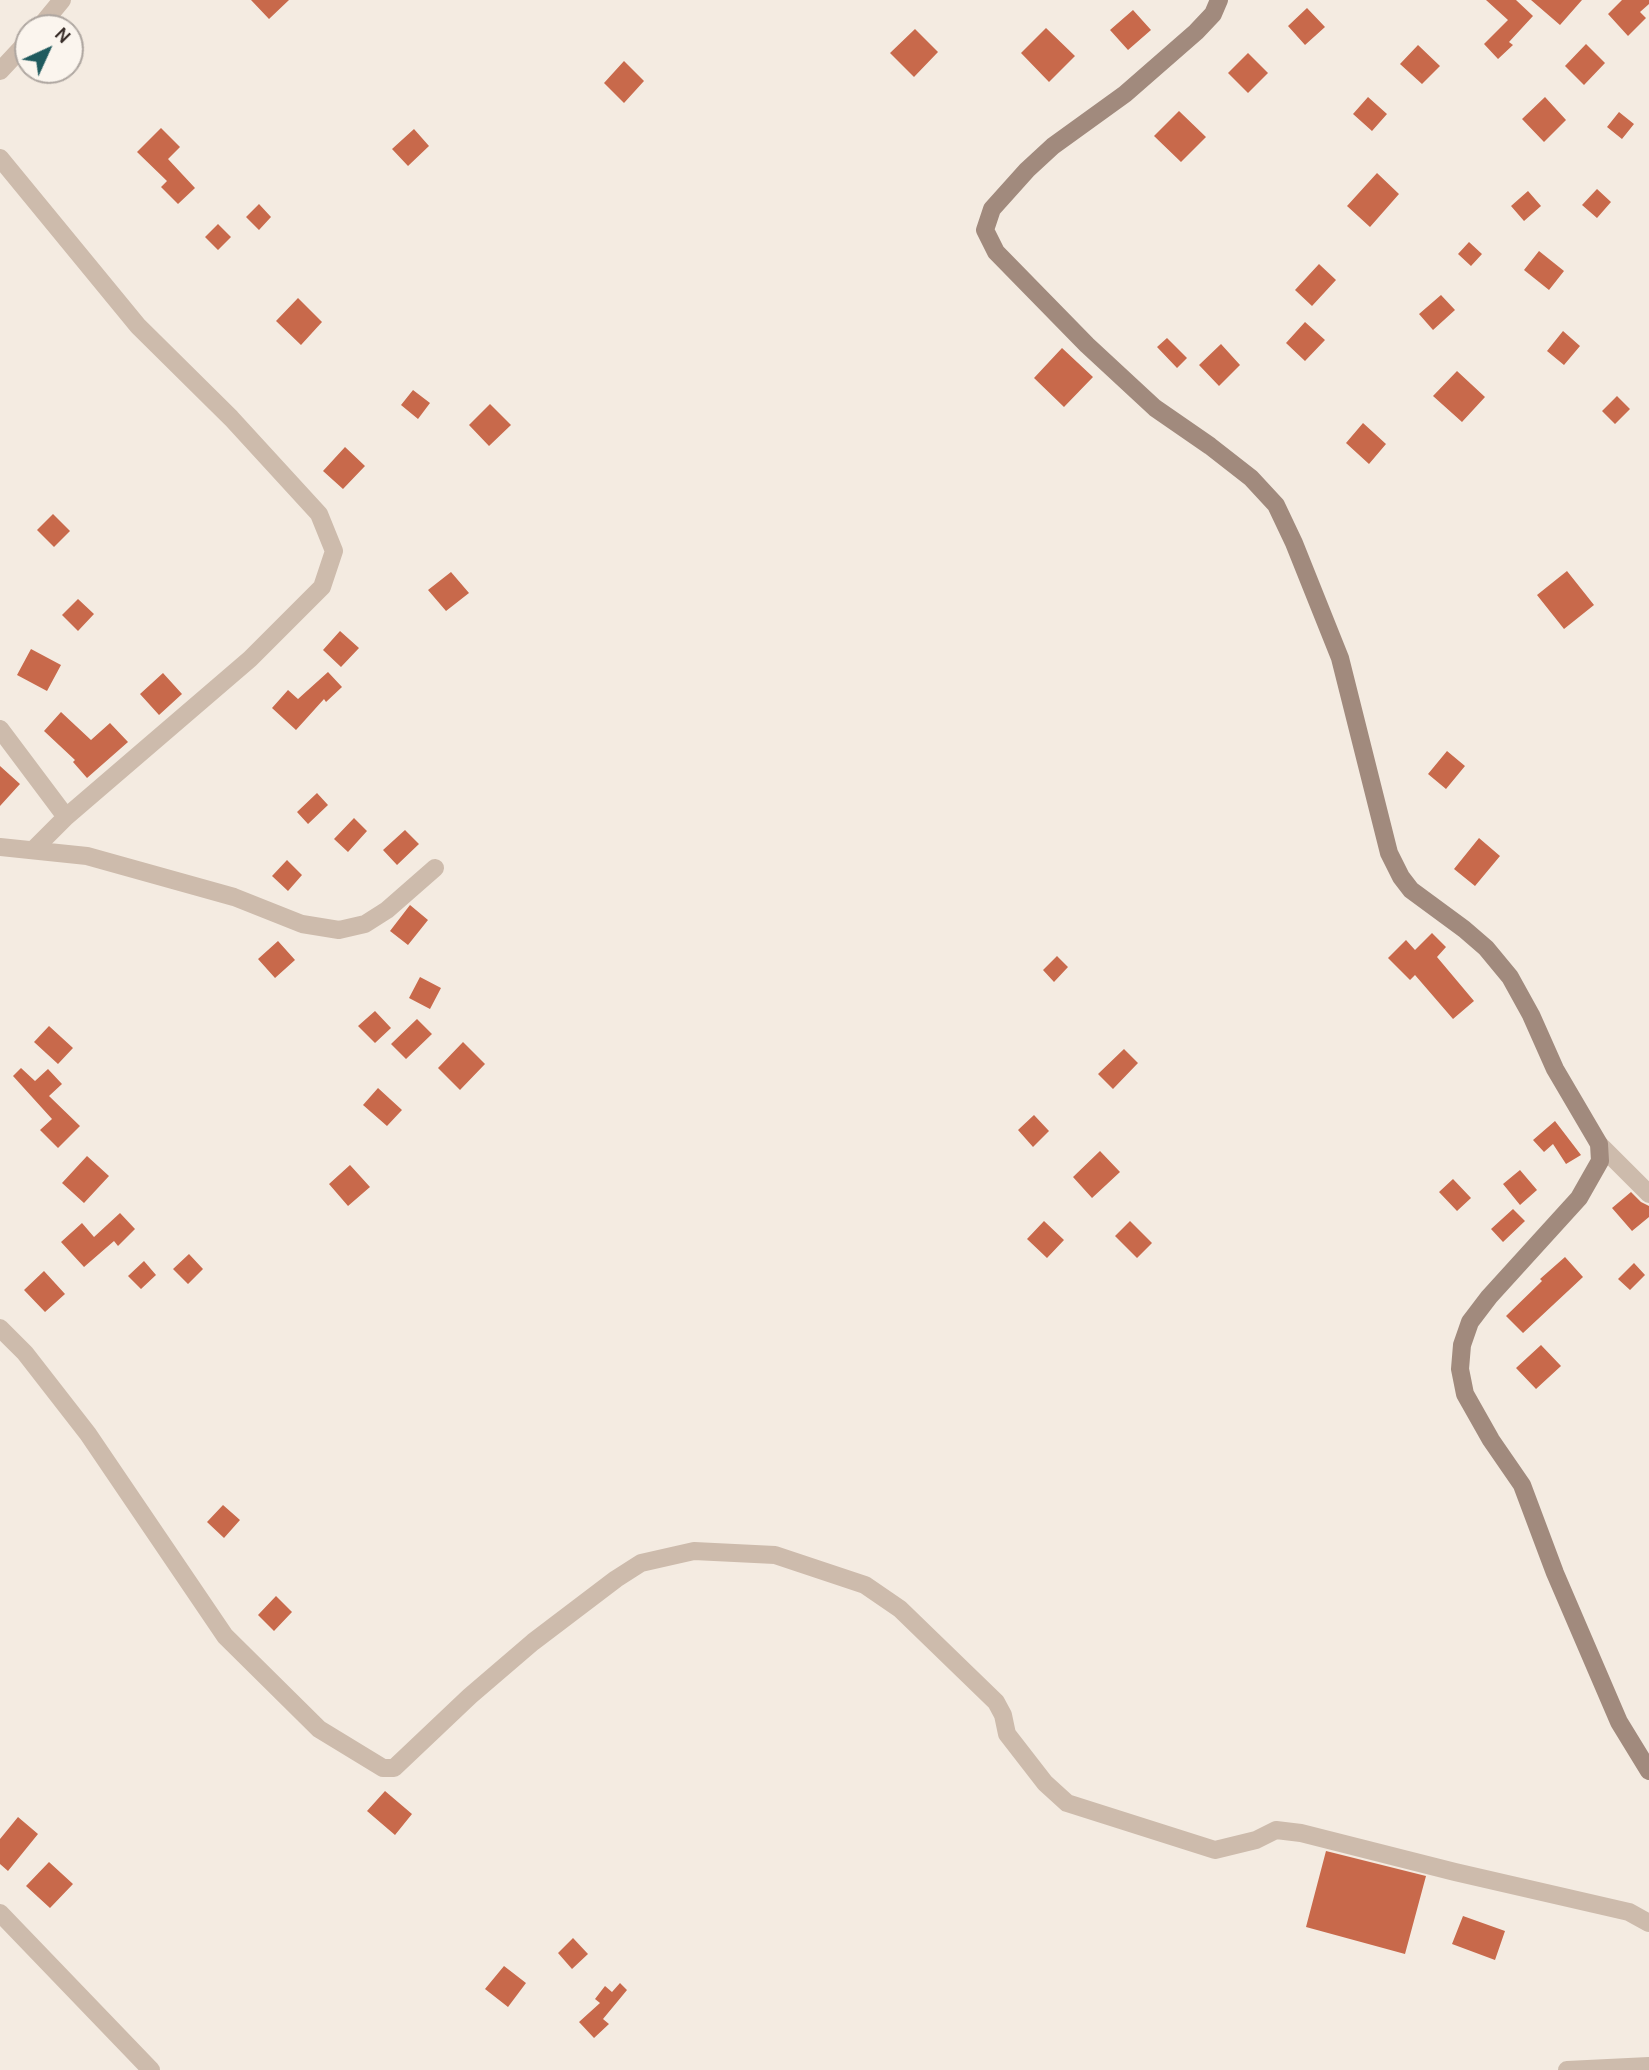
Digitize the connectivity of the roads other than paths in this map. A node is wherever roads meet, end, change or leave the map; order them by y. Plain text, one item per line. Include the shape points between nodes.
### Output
1 (62, 0) edge
2 (1219, 0) edge
3 (50, 14) edge
4 (14, 56) edge
5 (0, 71) edge
6 (0, 158) edge
7 (0, 729) edge
8 (66, 817) junction
9 (0, 847) edge
10 (33, 850) junction
11 (435, 868) dead end
12 (1599, 1144) junction
13 (1649, 1194) edge
14 (0, 1328) edge
15 (1649, 1771) edge
16 (0, 1913) edge
17 (1649, 1923) edge
18 (1649, 2066) edge
19 (151, 2070) edge
20 (1567, 2070) edge

1 - 3 street
2 - 12 main road via 1196,32 1027,170 992,209 985,230 996,252 1087,345 1155,408 1251,478 1276,505 1339,658 1389,853 1401,877 1410,890 1486,948 1510,978
4 - 5 street
6 - 8 street via 138,326 319,514 334,551 322,587 250,659
7 - 8 street
8 - 10 street
9 - 10 street
10 - 11 street via 87,856 234,897 302,924 339,930 365,924 387,910
12 - 13 street
12 - 15 main road via 1600,1161 1579,1198 1470,1322 1460,1369 1465,1394 1522,1485 1619,1722
14 - 17 street via 88,1434 225,1636 319,1729 383,1768 394,1769 533,1642 641,1563 694,1550 775,1555 865,1585 900,1609 996,1702 1007,1734 1067,1803 1215,1850 1276,1830 1301,1833 1629,1912
16 - 19 street
18 - 20 street

